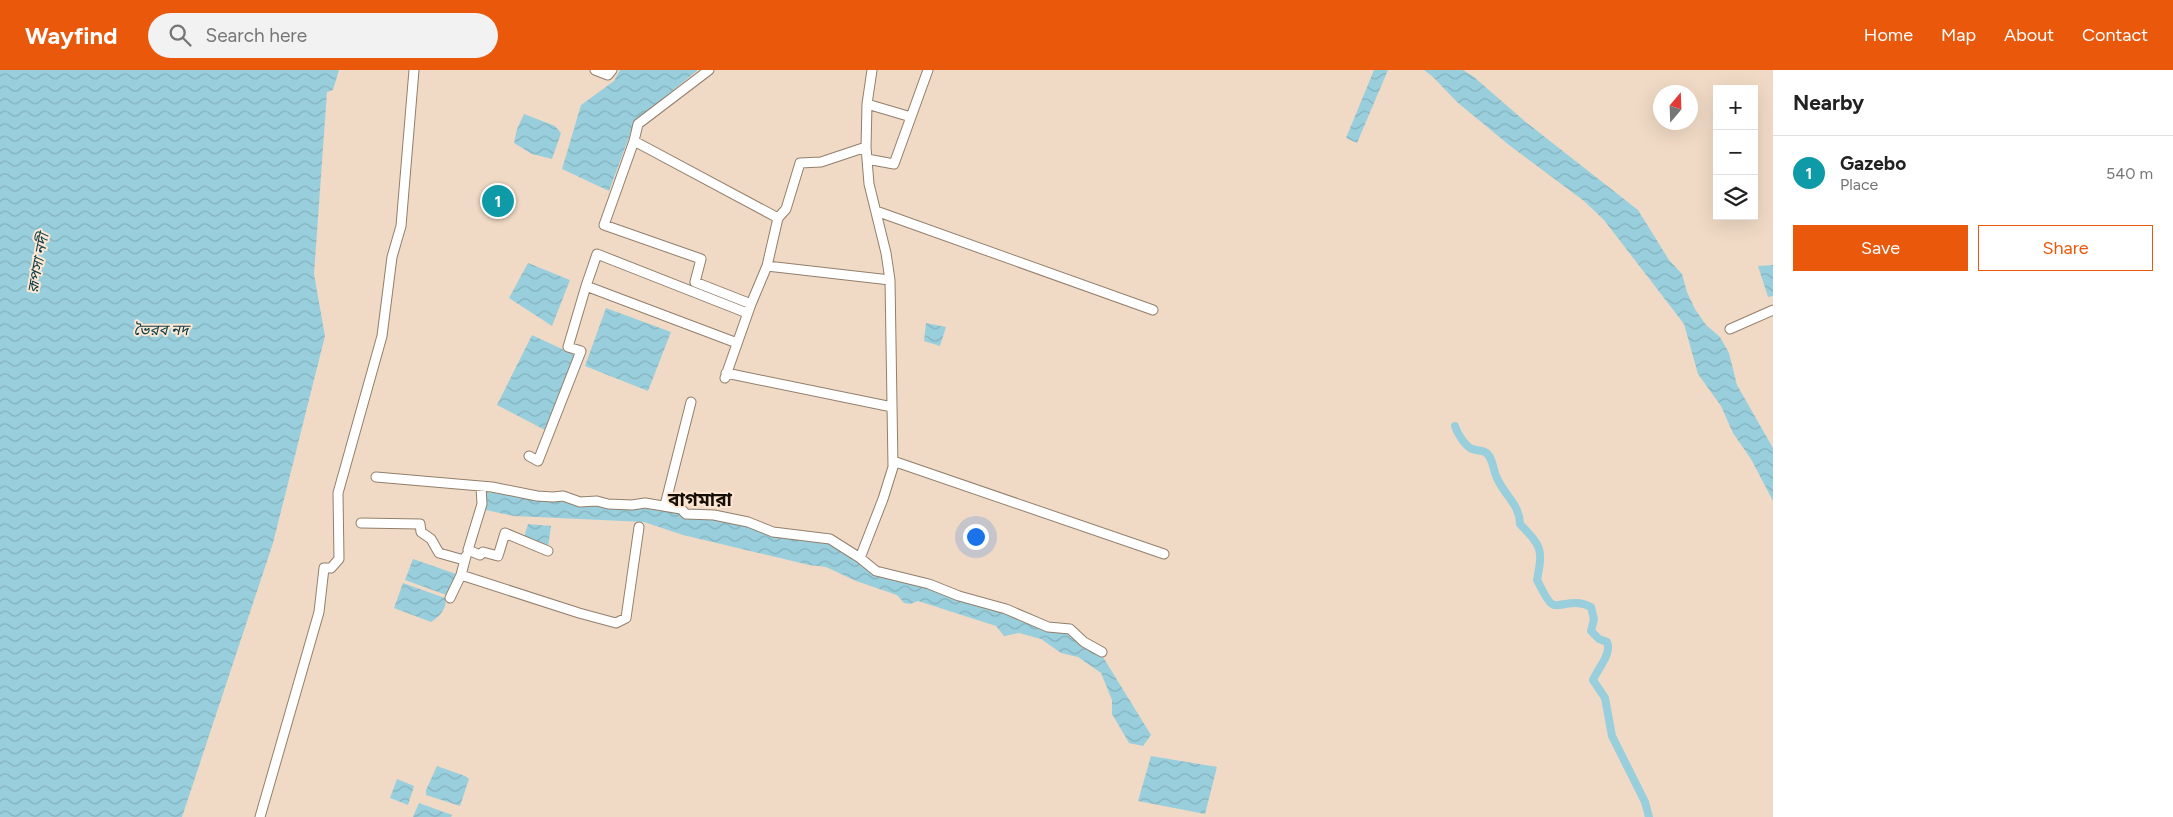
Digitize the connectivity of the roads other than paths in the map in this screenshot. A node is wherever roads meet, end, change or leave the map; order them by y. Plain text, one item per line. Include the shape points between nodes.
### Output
1 (414, 70) edge
2 (595, 70) edge
3 (612, 70) edge
4 (709, 70) edge
5 (872, 70) edge
6 (928, 70) edge
7 (867, 104) junction
8 (911, 117) junction
9 (634, 140) junction
10 (866, 146) junction
11 (867, 159) junction
12 (876, 211) junction
13 (778, 218) junction
14 (767, 266) junction
15 (890, 280) junction
16 (586, 286) junction
17 (749, 309) junction
18 (1153, 310) dead end
19 (1773, 310) edge
20 (1730, 329) dead end
21 (737, 343) junction
22 (691, 402) dead end
23 (892, 407) junction
24 (529, 456) dead end
25 (893, 461) junction
26 (376, 477) dead end
27 (481, 487) junction
28 (665, 505) junction
29 (361, 523) dead end
30 (639, 527) dead end
31 (468, 550) junction
32 (548, 551) dead end
33 (1164, 554) dead end
34 (860, 558) junction
35 (464, 560) junction
36 (462, 575) junction
37 (450, 598) dead end
38 (1102, 652) dead end
39 (260, 817) edge

1 - 39 street via 401,226 392,257 382,336 338,493 339,558 330,568 324,568 319,612
2 - 3 street via 608,75
4 - 9 street via 638,124
5 - 7 street
6 - 8 street
7 - 8 street
7 - 10 street
8 - 11 street via 894,164
9 - 13 street
9 - 17 street via 604,225 701,259 695,282
10 - 11 street
10 - 13 street via 821,162 800,163 786,209
11 - 12 street
12 - 15 street
12 - 18 street
13 - 14 street
14 - 15 street
14 - 17 street
15 - 23 street
16 - 17 street via 598,254
16 - 21 street
16 - 24 street via 568,347 581,351 538,461
17 - 21 street
19 - 20 street
21 - 23 street via 725,375
22 - 28 street
23 - 25 street
25 - 33 street
25 - 34 street via 883,499
26 - 27 street
27 - 28 street via 537,496 562,496 580,502
27 - 31 street via 482,504
28 - 34 street via 681,509 686,514 714,515 748,522 773,532 830,539
29 - 35 street via 420,524 421,532 431,539 439,553
30 - 36 street via 626,618 616,623
31 - 32 street via 498,556 505,532
31 - 35 street
34 - 38 street via 876,571 1006,609 1048,627 1070,629
35 - 36 street
36 - 37 street

